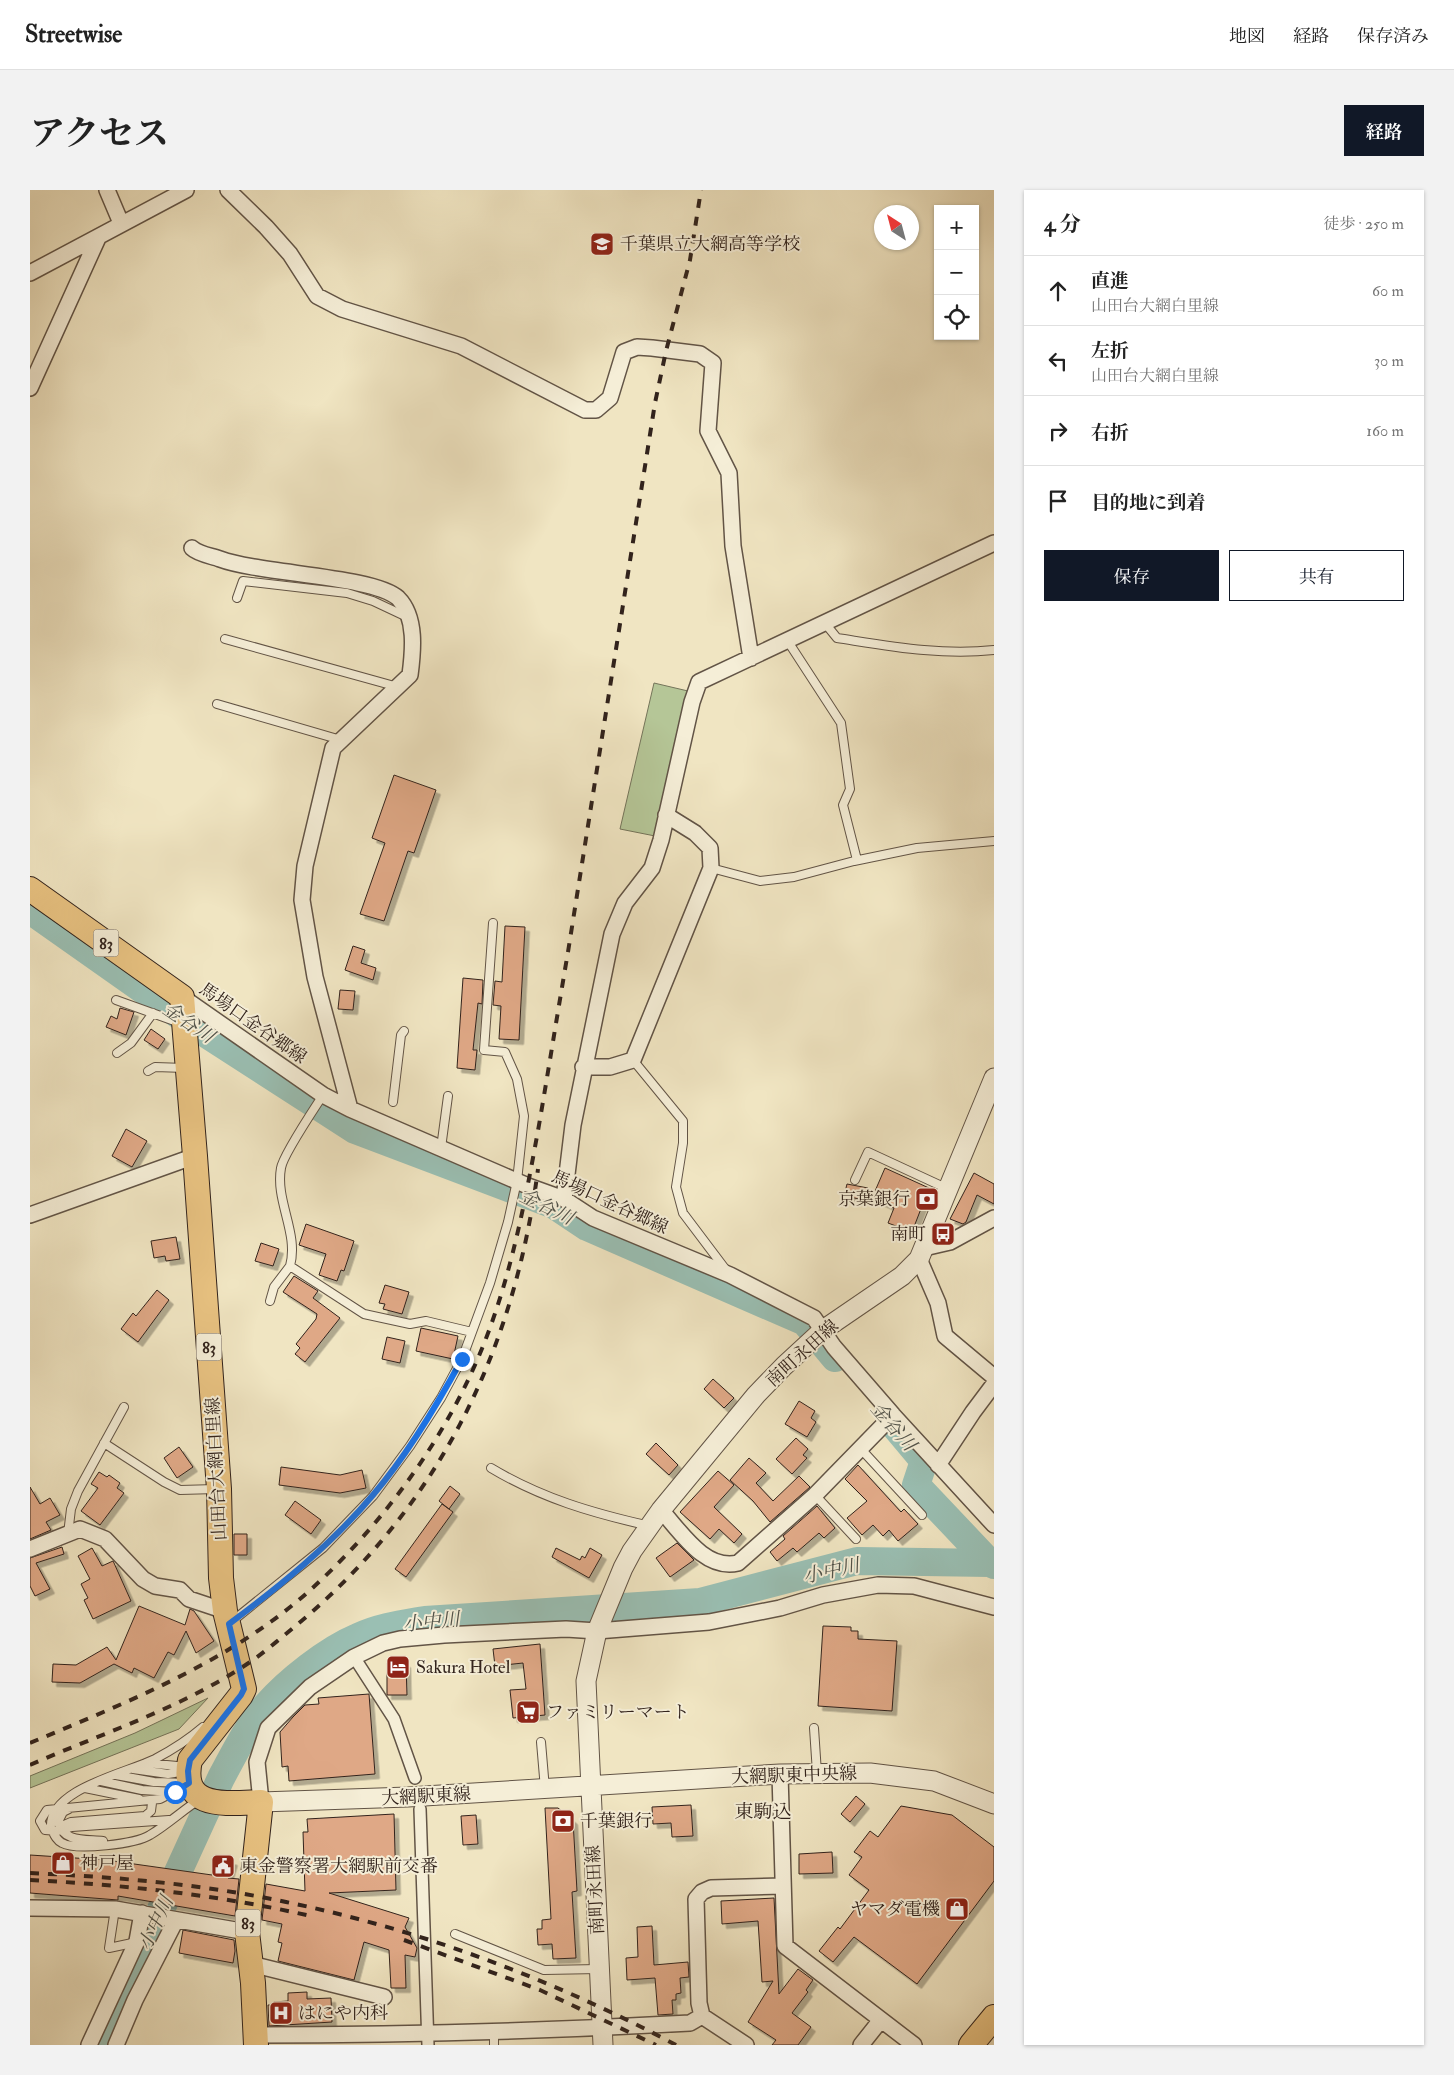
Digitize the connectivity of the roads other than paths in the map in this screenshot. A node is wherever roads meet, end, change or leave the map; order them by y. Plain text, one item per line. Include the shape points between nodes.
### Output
1 (106, 190) edge
2 (186, 190) edge
3 (228, 190) edge
4 (121, 223) junction
5 (98, 238) junction
6 (30, 274) edge
7 (30, 388) edge
8 (994, 543) edge
9 (192, 548) dead end
10 (238, 598) dead end
11 (409, 618) junction
12 (824, 622) junction
13 (225, 638) dead end
14 (787, 640) junction
15 (994, 650) edge
16 (751, 658) junction
17 (398, 687) junction
18 (217, 704) dead end
19 (341, 740) junction
20 (666, 815) junction
21 (994, 840) edge
22 (857, 860) junction
23 (711, 868) junction
24 (30, 889) edge
25 (493, 923) dead end
26 (182, 997) junction
27 (116, 1000) dead end
28 (153, 1013) junction
29 (184, 1024) junction
30 (404, 1031) dead end
31 (117, 1053) dead end
32 (633, 1060) junction
33 (584, 1067) junction
34 (188, 1068) junction
35 (148, 1071) dead end
36 (994, 1078) edge
37 (323, 1095) junction
38 (448, 1096) dead end
39 (393, 1102) dead end
40 (350, 1109) junction
41 (441, 1148) junction
42 (195, 1156) junction
43 (855, 1180) dead end
44 (517, 1182) junction
45 (948, 1188) junction
46 (564, 1198) junction
47 (30, 1215) edge
48 (994, 1218) edge
49 (922, 1253) junction
50 (290, 1266) junction
51 (730, 1275) junction
52 (270, 1301) dead end
53 (823, 1330) junction
54 (472, 1332) junction
55 (994, 1377) edge
56 (994, 1384) edge
57 (124, 1407) dead end
58 (893, 1415) junction
59 (104, 1443) junction
60 (860, 1448) junction
61 (938, 1465) junction
62 (491, 1468) dead end
63 (219, 1489) junction
64 (815, 1495) junction
65 (662, 1510) junction
66 (922, 1515) dead end
67 (994, 1525) edge
68 (650, 1526) junction
69 (68, 1534) junction
70 (856, 1538) dead end
71 (30, 1549) edge
72 (994, 1607) edge
73 (603, 1617) junction
74 (227, 1618) junction
75 (354, 1657) junction
76 (241, 1695) junction
77 (814, 1728) dead end
78 (541, 1742) dead end
79 (144, 1763) junction
80 (131, 1768) junction
81 (780, 1774) junction
82 (817, 1774) junction
83 (116, 1775) junction
84 (414, 1778) dead end
85 (101, 1781) junction
86 (589, 1785) junction
87 (188, 1786) junction
88 (85, 1788) junction
89 (545, 1789) junction
90 (150, 1802) junction
91 (262, 1802) junction
92 (994, 1804) edge
93 (70, 1808) junction
94 (57, 1809) junction
95 (420, 1809) dead end
96 (158, 1821) junction
97 (58, 1829) junction
98 (783, 1886) junction
99 (30, 1908) edge
100 (115, 1909) junction
101 (142, 1913) junction
102 (176, 1920) junction
103 (247, 1932) junction
104 (455, 1934) dead end
105 (137, 1942) junction
106 (251, 1964) junction
107 (599, 1969) junction
108 (384, 1997) dead end
109 (702, 2016) junction
110 (994, 2016) edge
111 (880, 2020) junction
112 (602, 2036) edge
113 (494, 2038) edge
114 (428, 2039) edge
115 (256, 2040) edge
116 (89, 2045) edge
117 (116, 2045) edge
118 (746, 2045) edge
119 (860, 2045) edge
120 (914, 2045) edge
121 (971, 2045) edge

1 - 4 street
2 - 4 street
3 - 16 street via 290,254 317,296 342,308 461,346 585,410 596,410 610,398 624,352 637,347 700,354 714,363 708,431 729,473 733,546
4 - 5 street
5 - 6 street
5 - 7 street
8 - 12 street
9 - 11 street via 234,565 377,587 398,598
10 - 11 lane via 243,581 347,593
11 - 17 street via 413,648 410,676
12 - 14 street
12 - 15 lane via 837,638 919,651
13 - 17 lane
14 - 16 street
14 - 22 lane via 841,723 850,788 843,805
16 - 20 street via 699,682
17 - 19 street
18 - 19 lane
19 - 40 street via 333,748 305,866 302,900 315,978
20 - 23 street via 695,833 710,848
20 - 33 street via 652,868 625,903 612,934
21 - 22 lane via 917,848
22 - 23 lane via 794,877 760,881
23 - 32 street
24 - 26 main road, 83
25 - 44 lane via 484,1050 505,1052 517,1079 524,1116
26 - 29 main road, 山田台大網白里線 / 83
26 - 37 street, 馬場口金谷郷線
27 - 28 lane
28 - 29 lane
28 - 31 lane via 131,1043
29 - 34 main road, 山田台大網白里線 / 83
30 - 39 lane
32 - 33 street via 610,1067
32 - 51 lane via 682,1121 683,1143 676,1187 683,1213
33 - 46 street via 572,1125
34 - 35 lane via 155,1067
34 - 42 main road, 山田台大網白里線 / 83
36 - 45 street, 南町永田線
37 - 40 street, 馬場口金谷郷線
37 - 50 lane via 281,1165 281,1189 293,1254
38 - 41 lane
40 - 41 street, 馬場口金谷郷線
41 - 44 street, 馬場口金谷郷線
42 - 47 street
42 - 63 main road, 山田台大網白里線 / 83
43 - 45 lane via 868,1152
44 - 46 street, 馬場口金谷郷線
44 - 54 lane via 490,1282
45 - 49 street, 南町永田線
46 - 51 street, 馬場口金谷郷線 via 593,1218
48 - 49 street
49 - 53 street, 南町永田線 via 902,1276
49 - 55 street via 945,1336
50 - 52 lane via 274,1288
50 - 54 lane via 364,1314 410,1324 426,1321
51 - 53 street, 馬場口金谷郷線 via 814,1318
53 - 58 street, 馬場口金谷郷線
53 - 65 street, 南町永田線 via 756,1395
54 - 74 lane via 441,1398 373,1496 323,1548
56 - 61 street
57 - 59 lane
58 - 60 street
58 - 61 street, 馬場口金谷郷線
59 - 63 lane via 180,1490
59 - 69 lane via 78,1491 71,1509
60 - 64 street
60 - 66 lane
61 - 67 street, 馬場口金谷郷線
62 - 68 lane via 520,1486 551,1499
63 - 74 main road, 山田台大網白里線 / 83 via 221,1578
64 - 65 street via 746,1558 729,1565 711,1561
64 - 70 lane
65 - 68 street, 南町永田線
68 - 73 street, 南町永田線 via 632,1551
69 - 71 street
69 - 74 street via 80,1529 105,1539 143,1579 155,1586 180,1590 189,1599
72 - 73 street via 914,1586 878,1585 709,1622
73 - 75 street via 566,1629 400,1639
73 - 86 street, 南町永田線 via 586,1681
74 - 76 main road, 山田台大網白里線 / 83 via 243,1680
75 - 84 street via 394,1719
75 - 91 street via 310,1687 268,1728 257,1762
76 - 79 lane via 189,1739
76 - 87 main road via 190,1760
77 - 82 lane
78 - 89 lane
79 - 80 lane
79 - 87 lane via 177,1766
80 - 83 lane
80 - 87 lane via 168,1774
81 - 82 street, 大網駅東中央線
81 - 86 street, 大網駅東中央線
81 - 98 street
82 - 92 street, 大網駅東中央線 via 870,1773 934,1781
83 - 85 lane
83 - 87 lane
85 - 87 lane via 142,1790
85 - 88 lane
86 - 89 street, 大網駅東線
86 - 107 street, 南町永田線
87 - 90 lane
87 - 91 main road via 213,1802
87 - 96 lane via 169,1820
88 - 90 lane
88 - 94 lane via 74,1792
89 - 91 street, 大網駅東線
90 - 93 lane
90 - 96 lane
90 - 97 lane via 153,1808 145,1816 71,1822
91 - 103 main road, 83
93 - 94 lane
93 - 97 lane via 60,1817
94 - 97 lane via 51,1822
95 - 114 street
96 - 97 lane
96 - 97 lane via 149,1836 132,1842 72,1838
98 - 109 street via 711,1888 696,1899
98 - 111 street via 785,1946
99 - 100 street
100 - 101 street
100 - 105 lane via 109,1948
101 - 102 street
101 - 105 street
102 - 103 street
102 - 117 street
103 - 106 main road, 83
104 - 107 lane via 544,1970
105 - 116 street
106 - 108 street
106 - 115 main road, 83
107 - 112 street, 南町永田線
109 - 112 street via 690,2023
109 - 118 street
110 - 121 main road
111 - 119 street
111 - 120 street
112 - 113 street
113 - 114 street
114 - 115 street

